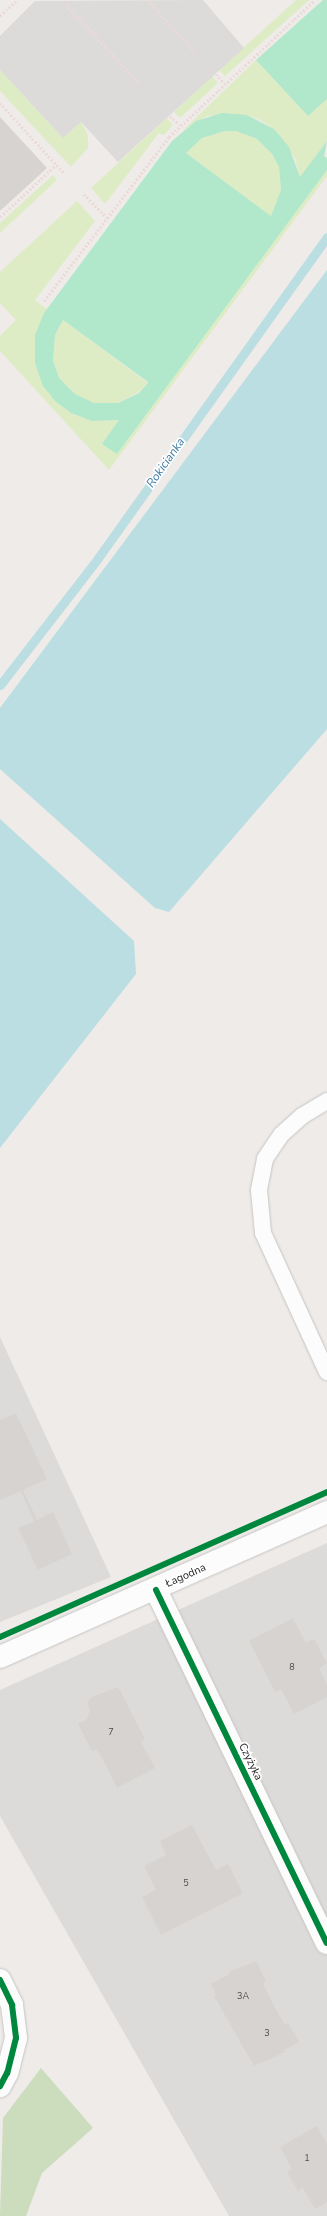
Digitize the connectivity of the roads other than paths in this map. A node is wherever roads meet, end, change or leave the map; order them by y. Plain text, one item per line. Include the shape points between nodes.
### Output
1 (327, 1101) edge
2 (327, 1372) edge
3 (327, 1512) edge
4 (156, 1590) junction
5 (0, 1657) edge
6 (327, 1943) edge
7 (1, 1984) edge
8 (0, 2086) edge

1 - 2 lane via 302,1116 281,1135 265,1159 258,1190 263,1233
3 - 4 street, Łagodna
4 - 5 street, Łagodna
4 - 6 street, Czyżyka
7 - 8 street via 12,2005 16,2038 7,2073

